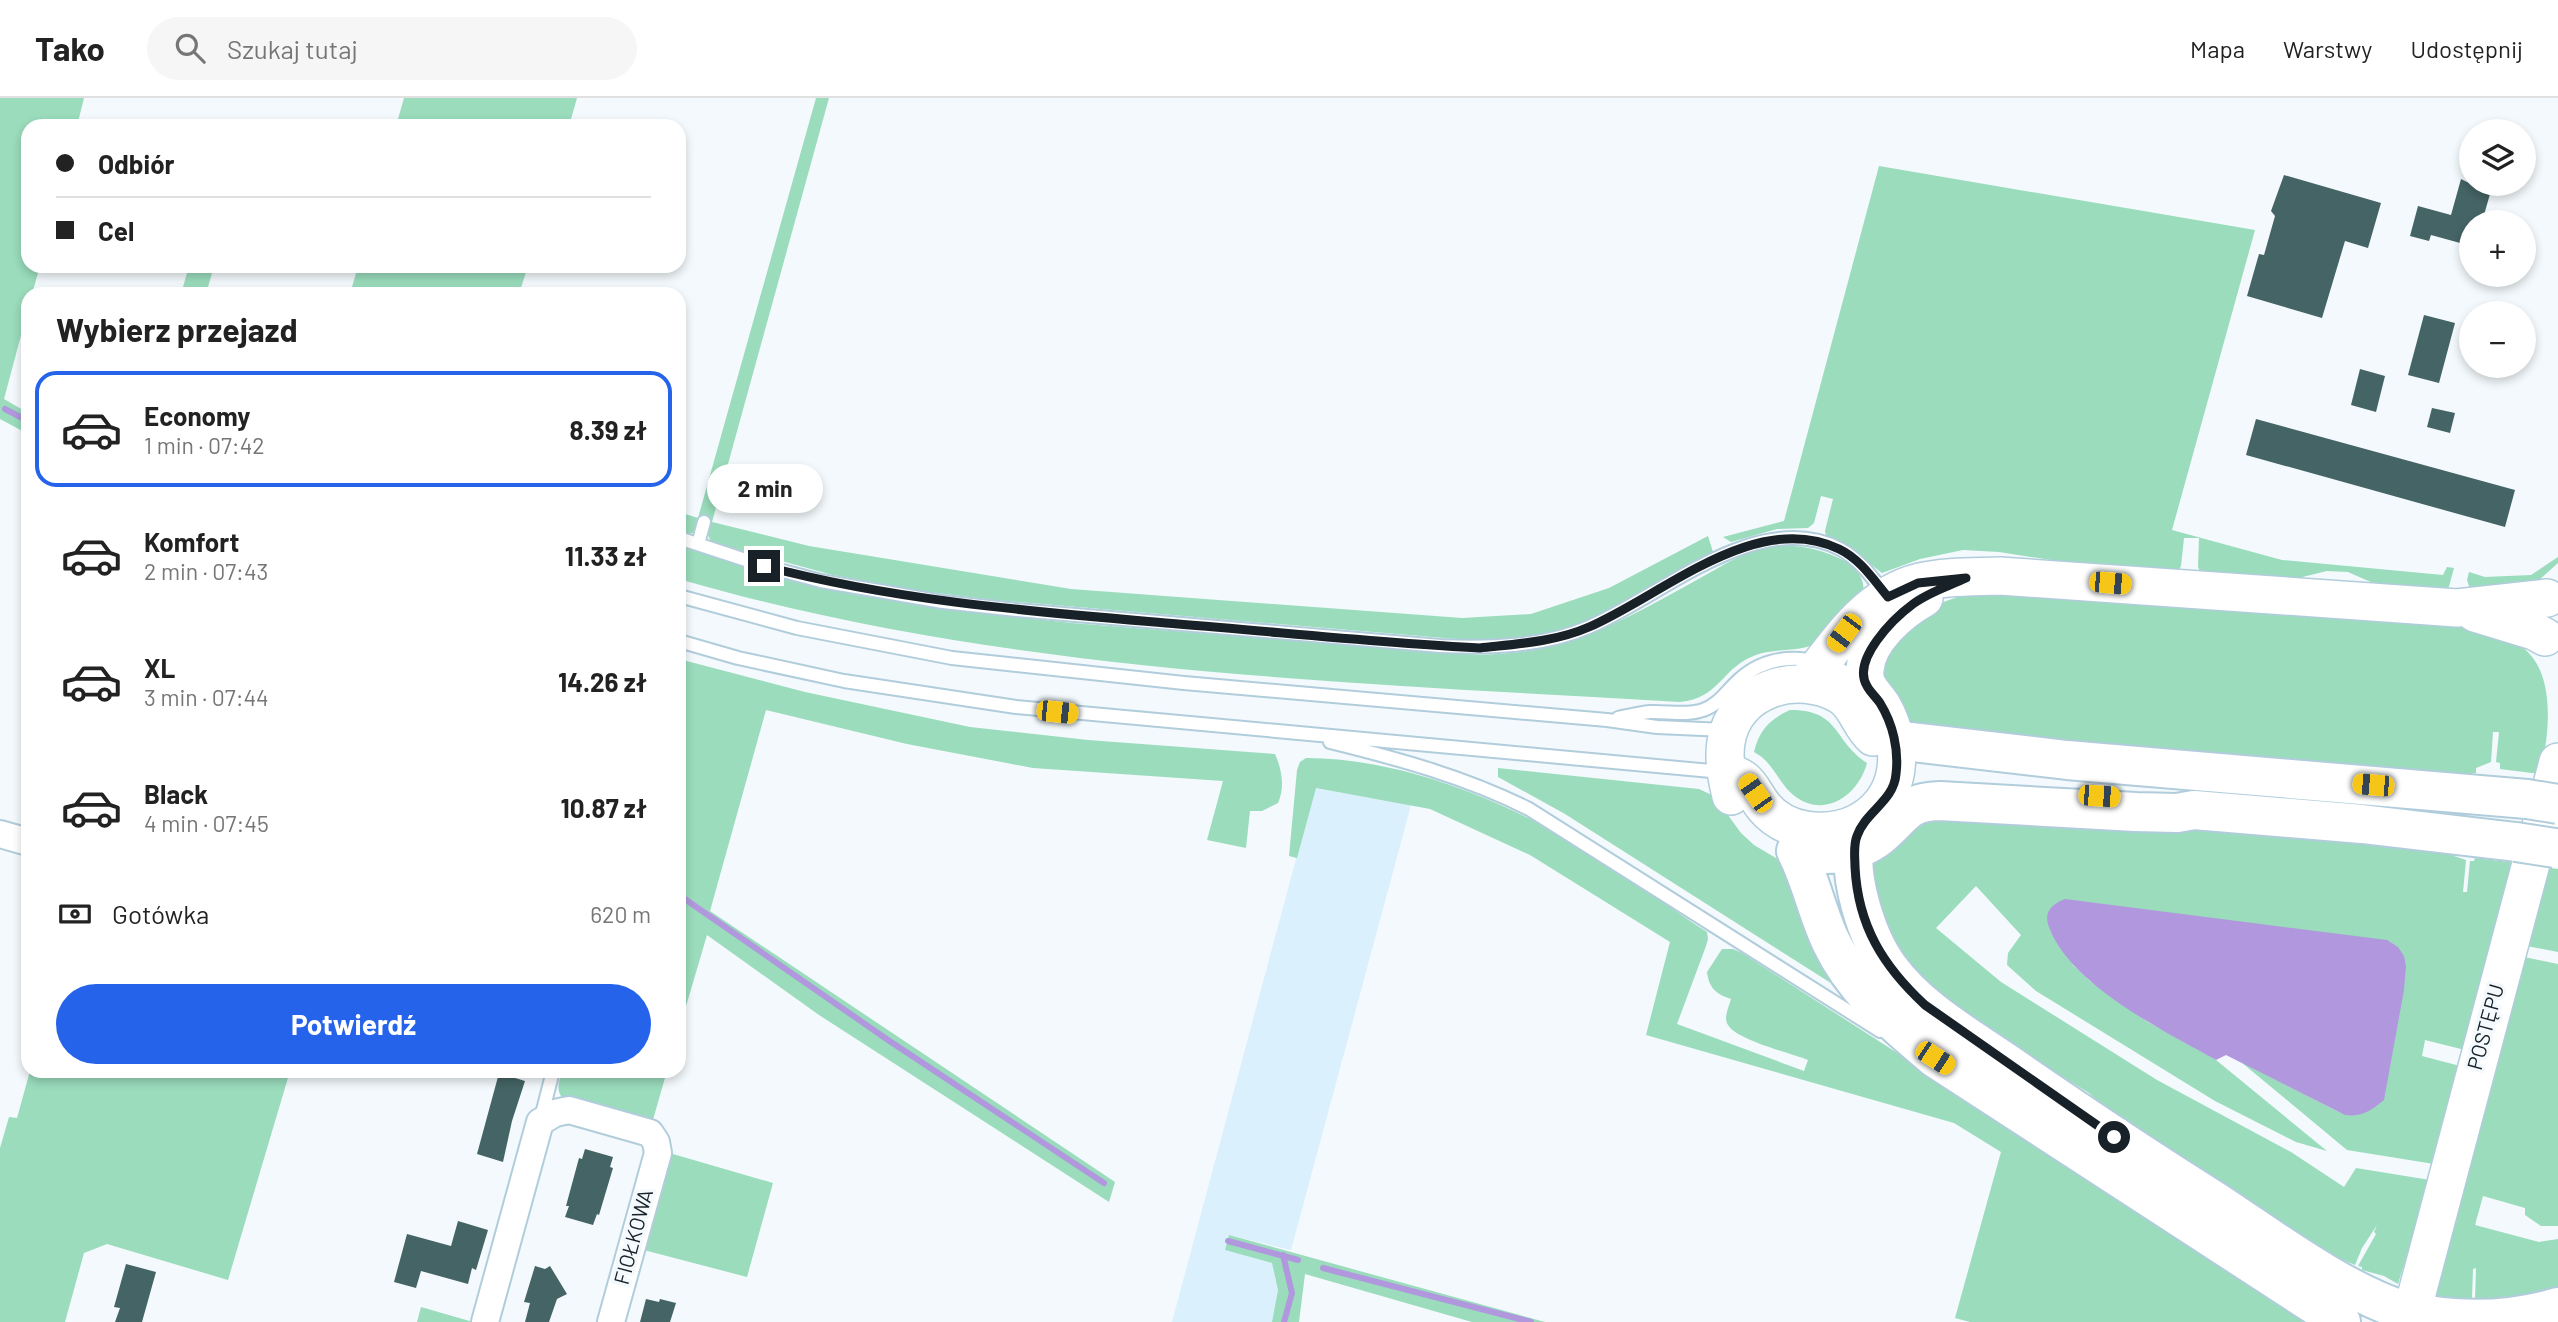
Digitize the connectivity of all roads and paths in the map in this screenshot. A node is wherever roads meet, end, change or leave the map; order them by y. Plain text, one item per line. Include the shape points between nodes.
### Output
1 (704, 522) dead end
2 (686, 540) edge
3 (698, 544) junction
4 (1966, 578) junction
5 (2552, 590) edge
6 (1888, 597) junction
7 (686, 598) edge
8 (2457, 608) junction
9 (686, 643) edge
10 (2552, 646) edge
11 (1814, 673) junction
12 (1866, 685) junction
13 (1607, 720) junction
14 (1729, 731) junction
15 (1293, 732) junction
16 (1895, 740) junction
17 (2558, 762) edge
18 (1726, 772) junction
19 (1894, 785) junction
20 (2542, 802) edge
21 (2194, 810) junction
22 (0, 834) edge
23 (1860, 834) junction
24 (21, 840) edge
25 (2556, 848) edge
26 (1796, 851) junction
27 (1935, 1058) junction
28 (551, 1078) edge
29 (540, 1122) junction
30 (2417, 1293) dead end
31 (2558, 1307) edge
32 (485, 1322) edge
33 (611, 1322) edge
34 (2341, 1322) edge

1 - 3 lane
2 - 3 lane
3 - 6 lane via 821,581 943,602 1480,648 1586,629 1724,554 1771,539 1819,541 1840,549 1862,566
4 - 6 main road via 1918,583
4 - 8 main road via 2057,579
4 - 12 main road via 1914,603 1885,629 1866,663
5 - 8 main road
5 - 10 main road via 2543,612
6 - 11 main road via 1844,633
7 - 13 lane via 797,628 952,658
8 - 10 main road via 2535,631
9 - 15 lane via 831,678 955,699
11 - 12 lane via 1845,671
11 - 13 lane via 1791,659 1772,661 1749,672 1711,707
11 - 14 main road via 1762,693 1741,710
11 - 16 main road via 1826,689 1853,705 1871,735
12 - 16 main road via 1887,715
13 - 14 lane
14 - 18 main road
15 - 18 lane
15 - 27 lane via 1453,776 1529,809 1858,1018
16 - 19 main road
16 - 20 highway via 2067,760
17 - 30 main road, POSTĘPU via 2515,947
18 - 23 main road via 1743,778 1774,817 1795,827 1850,827
18 - 26 main road via 1731,796 1745,817 1770,840
19 - 21 highway via 2151,800
19 - 23 main road
21 - 23 highway via 2136,812 1928,802 1910,807 1879,837
21 - 25 highway, bridge via 2362,824
22 - 24 street
23 - 26 highway via 1816,854
23 - 31 highway via 1856,886 1862,914 1888,967 1948,1023 2114,1137 2378,1301 2418,1315 2473,1321 2502,1320
26 - 27 highway via 1830,942 1846,970 1868,999
27 - 34 highway
28 - 29 lane
29 - 32 street
29 - 33 street, FIOŁKOWA via 569,1111 650,1133 656,1142 658,1153

